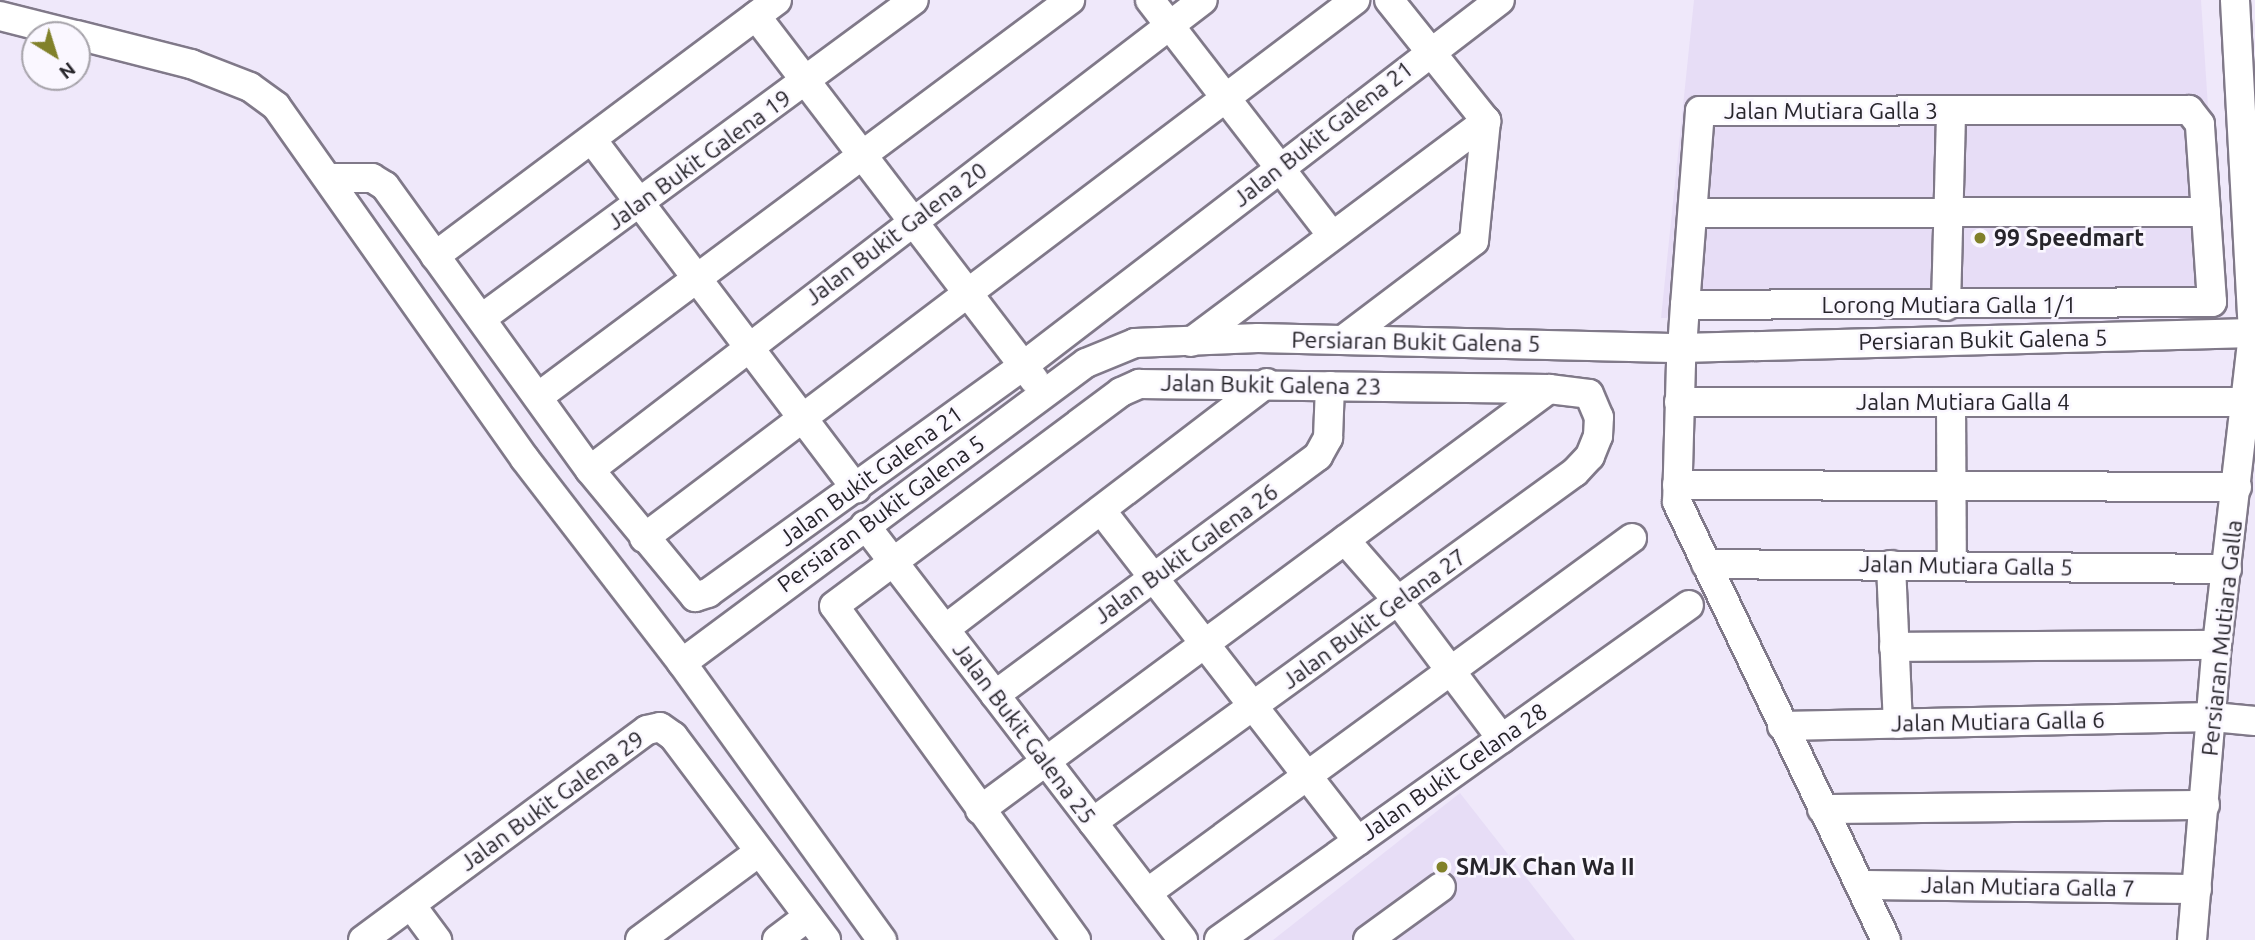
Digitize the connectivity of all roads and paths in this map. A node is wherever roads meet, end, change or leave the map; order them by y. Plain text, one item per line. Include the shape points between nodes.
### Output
1 (1070, 0) edge
2 (1150, 0) edge
3 (1203, 0) edge
4 (1354, 0) edge
5 (1389, 0) edge
6 (1500, 0) edge
7 (2235, 0) edge
8 (900, 4) edge
9 (766, 8) edge
10 (0, 16) edge
11 (21, 21) edge
12 (1170, 25) junction
13 (91, 39) edge
14 (1431, 51) junction
15 (805, 83) junction
16 (1227, 99) junction
17 (1951, 111) junction
18 (1486, 121) junction
19 (593, 141) junction
20 (860, 159) junction
21 (1282, 167) junction
22 (328, 178) junction
23 (642, 201) junction
24 (1947, 211) junction
25 (2206, 212) junction
26 (1693, 213) junction
27 (912, 223) junction
28 (1331, 234) junction
29 (435, 256) junction
30 (697, 279) junction
31 (968, 296) junction
32 (1685, 305) junction
33 (1946, 306) junction
34 (482, 318) junction
35 (2253, 334) edge
36 (1343, 340) junction
37 (1191, 342) junction
38 (748, 345) junction
39 (1682, 348) junction
40 (1023, 366) junction
41 (1267, 383) junction
42 (1330, 386) junction
43 (1549, 389) junction
44 (1580, 390) joint
45 (1044, 394) junction
46 (538, 397) junction
47 (1679, 402) junction
48 (1951, 402) junction
49 (2247, 402) junction
50 (803, 418) junction
51 (590, 470) junction
52 (1677, 485) junction
53 (1952, 487) junction
54 (2237, 487) junction
55 (856, 489) junction
56 (1101, 510) junction
57 (865, 525) junction
58 (644, 538) junction
59 (1632, 538) dead end
60 (1345, 540) junction
61 (893, 562) junction
62 (1706, 564) junction
63 (1891, 565) junction
64 (1952, 566) junction
65 (2227, 569) junction
66 (1155, 576) junction
67 (1399, 602) junction
68 (1689, 605) dead end
69 (944, 629) junction
70 (1207, 642) junction
71 (2217, 645) junction
72 (1894, 647) junction
73 (682, 663) junction
74 (1451, 671) junction
75 (995, 695) junction
76 (1255, 706) junction
77 (2213, 717) junction
78 (2255, 722) edge
79 (1898, 724) junction
80 (1782, 726) junction
81 (1502, 739) junction
82 (1046, 761) junction
83 (1308, 775) junction
84 (2205, 805) junction
85 (1822, 809) junction
86 (980, 810) junction
87 (1093, 822) junction
88 (1358, 841) junction
89 (759, 852) junction
90 (1860, 886) junction
91 (1441, 887) dead end
92 (2197, 890) junction
93 (1147, 893) junction
94 (411, 905) junction
95 (808, 917) junction
96 (363, 940) edge
97 (437, 940) edge
98 (640, 940) edge
99 (777, 940) edge
100 (826, 940) edge
101 (882, 940) edge
102 (1076, 940) edge
103 (1183, 940) edge
104 (1219, 940) edge
105 (1368, 940) edge
106 (1886, 940) edge
107 (2192, 940) edge

1 - 20 street
2 - 12 street
3 - 12 street, Jalan Bukit Galena 20
4 - 16 street
5 - 14 street
6 - 14 street, Jalan Bukit Galena 21
7 - 35 street, Persiaran Mutiara Galla
8 - 15 street, Jalan Bukit Galena 19
9 - 15 street
9 - 19 street
10 - 11 street
12 - 16 street
12 - 27 street, Jalan Bukit Galena 20
13 - 22 street via 191,64 250,87 276,106
14 - 18 street
14 - 21 street, Jalan Bukit Galena 21
15 - 20 street
15 - 23 street, Jalan Bukit Galena 19
16 - 21 street
16 - 31 street
17 - 24 street
17 - 25 street, Jalan Mutiara Galla 3 via 2189,110 2196,116
17 - 26 street, Jalan Mutiara Galla 3 via 1700,111
18 - 28 street
18 - 36 street via 1474,241
19 - 23 street
19 - 29 street
20 - 27 street
20 - 30 street
21 - 28 street
21 - 40 street, Jalan Bukit Galena 21
22 - 29 street, Jalan Bukit Galena 21 via 378,181
22 - 73 street via 525,459
23 - 30 street
23 - 34 street, Jalan Bukit Galena 19
24 - 25 street
24 - 26 street
24 - 33 street
25 - 33 street, Lorong Mutiara Galla 1/1 via 2212,302
26 - 32 street, Jalan Mutiara Galla 3
27 - 31 street
27 - 38 street, Jalan Bukit Galena 20
28 - 37 street
29 - 34 street, Jalan Bukit Galena 21
30 - 38 street
30 - 46 street
31 - 40 street
31 - 50 street
32 - 33 street, Lorong Mutiara Galla 1/1
32 - 39 street, Jalan Mutiara Galla 3
34 - 46 street, Jalan Bukit Galena 21
35 - 39 street, Persiaran Bukit Galena 5
35 - 49 street, Persiaran Mutiara Galla
36 - 37 street, Persiaran Bukit Galena 5
36 - 39 street, Persiaran Bukit Galena 5
37 - 45 street, Persiaran Bukit Galena 5 via 1135,343 1086,363
38 - 50 street
38 - 51 street, Jalan Bukit Galena 20
39 - 47 street, Jalan Mutiara Galla 3
40 - 45 street
40 - 55 street, Jalan Bukit Galena 21
41 - 42 street, Jalan Bukit Galena 23
41 - 56 street
41 - 61 street, Jalan Bukit Galena 23 via 1154,382 1121,393
42 - 43 street, Jalan Bukit Galena 23
42 - 66 street, Jalan Bukit Galena 26 via 1329,431 1323,451
43 - 44 street, Jalan Bukit Galena 23
43 - 60 street
44 - 67 street, Jalan Bukit Gelana 27 via 1595,402 1599,417 1590,456 1575,472
45 - 57 street, Persiaran Bukit Galena 5
46 - 51 street, Jalan Bukit Galena 21
47 - 48 street, Jalan Mutiara Galla 4
47 - 52 street, Jalan Mutiara Galla 3
48 - 49 street, Jalan Mutiara Galla 4
48 - 53 street
49 - 54 street, Persiaran Mutiara Galla
50 - 55 street
50 - 58 street
51 - 58 street, Jalan Bukit Galena 21
52 - 53 street
52 - 62 street, Jalan Mutiara Galla 3 via 1676,502
53 - 54 street
53 - 64 street
54 - 65 street, Persiaran Mutiara Galla
55 - 58 street, Jalan Bukit Galena 21 via 708,593 695,597
56 - 66 street
56 - 69 street
57 - 61 street, Jalan Bukit Galena 25
57 - 73 street, Persiaran Bukit Galena 5
59 - 74 street
60 - 67 street
60 - 70 street
61 - 69 street, Jalan Bukit Galena 25
61 - 86 street, Jalan Bukit Galena 23 via 834,606
62 - 63 street, Jalan Mutiara Galla 5
62 - 80 street, Jalan Mutiara Galla 3
63 - 64 street, Jalan Mutiara Galla 5
63 - 72 street
64 - 65 street, Jalan Mutiara Galla 5
65 - 71 street, Persiaran Mutiara Galla
66 - 70 street
66 - 75 street, Jalan Bukit Galena 26
67 - 74 street
67 - 76 street, Jalan Bukit Gelana 27
68 - 81 street, Jalan Bukit Gelana 28
69 - 75 street, Jalan Bukit Galena 25
70 - 76 street
70 - 82 street
71 - 72 street
71 - 77 street, Persiaran Mutiara Galla
72 - 79 street
73 - 101 street
74 - 81 street
74 - 83 street
75 - 82 street, Jalan Bukit Galena 25
76 - 83 street
76 - 87 street, Jalan Bukit Gelana 27
77 - 78 street, Jalan Mutiara Galla 6
77 - 79 street, Jalan Mutiara Galla 6
77 - 84 street, Persiaran Mutiara Galla
79 - 80 street, Jalan Mutiara Galla 6
80 - 85 street, Jalan Mutiara Galla 3
81 - 88 street, Jalan Bukit Gelana 28
82 - 86 street
82 - 87 street, Jalan Bukit Galena 25
83 - 88 street
83 - 93 street
84 - 85 street
84 - 92 street, Persiaran Mutiara Galla
85 - 90 street, Jalan Mutiara Galla 3
86 - 102 street
87 - 93 street, Jalan Bukit Galena 25
88 - 104 street, Jalan Bukit Gelana 28
89 - 94 street, Jalan Bukit Galena 29 via 673,736 660,727 647,730
89 - 95 street, Jalan Bukit Galena 29
89 - 98 street
90 - 92 street, Jalan Mutiara Galla 7
90 - 106 street, Jalan Mutiara Galla 3
91 - 105 street
92 - 107 street, Persiaran Mutiara Galla
93 - 103 street, Jalan Bukit Galena 25
94 - 96 street, Jalan Bukit Galena 29
94 - 97 street
95 - 99 street
95 - 100 street, Jalan Bukit Galena 29

